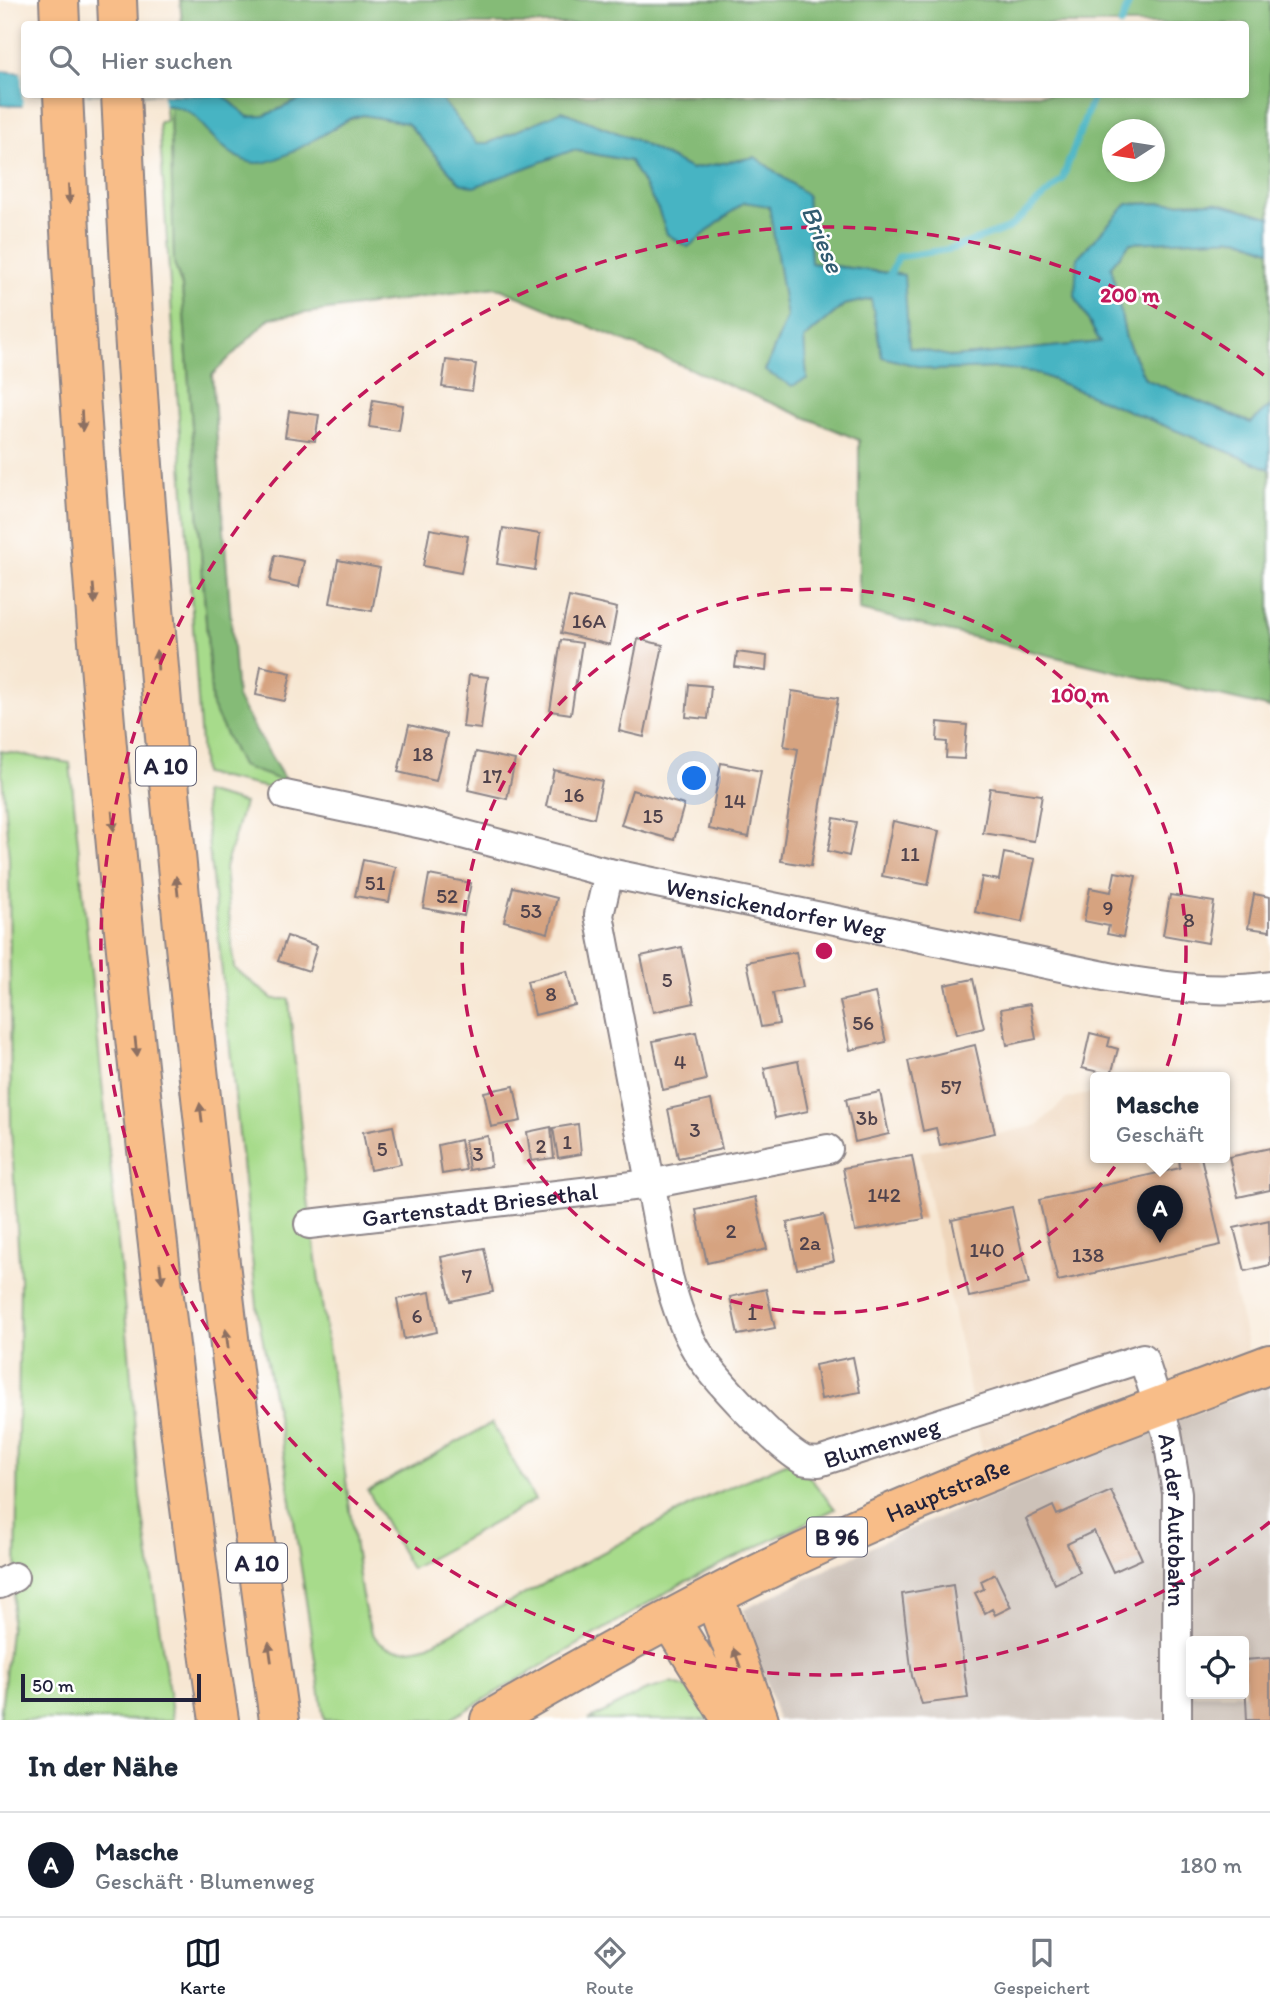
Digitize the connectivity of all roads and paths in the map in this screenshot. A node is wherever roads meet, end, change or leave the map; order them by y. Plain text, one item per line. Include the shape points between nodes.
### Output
1 (59, 0) edge
2 (117, 0) edge
3 (60, 21) edge
4 (118, 21) edge
5 (122, 109) edge
6 (64, 110) edge
7 (285, 795) dead end
8 (609, 873) junction
9 (1270, 986) edge
10 (828, 1149) dead end
11 (650, 1184) junction
12 (309, 1224) dead end
13 (1270, 1364) edge
14 (1158, 1406) junction
15 (714, 1596) junction
16 (670, 1620) junction
17 (219, 1720) edge
18 (279, 1720) edge
19 (490, 1720) edge
20 (733, 1720) edge
21 (759, 1720) edge
22 (1177, 1720) edge

1 - 3 main road
2 - 4 main road
18 -> 5 main road, A 10 via 236,1406 171,823 149,565
6 -> 17 main road, A 10 via 88,526 121,902 149,1172
7 - 8 street, Wensickendorfer Weg via 432,826
8 - 9 street, Wensickendorfer Weg via 1125,980 1229,990
8 - 11 street, Blumenweg via 599,915
10 - 11 street
11 - 12 street, Gartenstadt Briesethal
11 - 14 street, Blumenweg via 676,1304 692,1341 718,1379 804,1461 833,1458 1143,1358
13 - 14 main road, Hauptstraße / B 96
14 - 15 main road, Hauptstraße / B 96 via 962,1482
14 - 22 street, An der Autobahn via 1177,1493
15 - 16 main road, Hauptstraße / B 96
21 -> 15 main road
16 - 19 main road, Hauptstraße / B 96
16 - 20 main road

